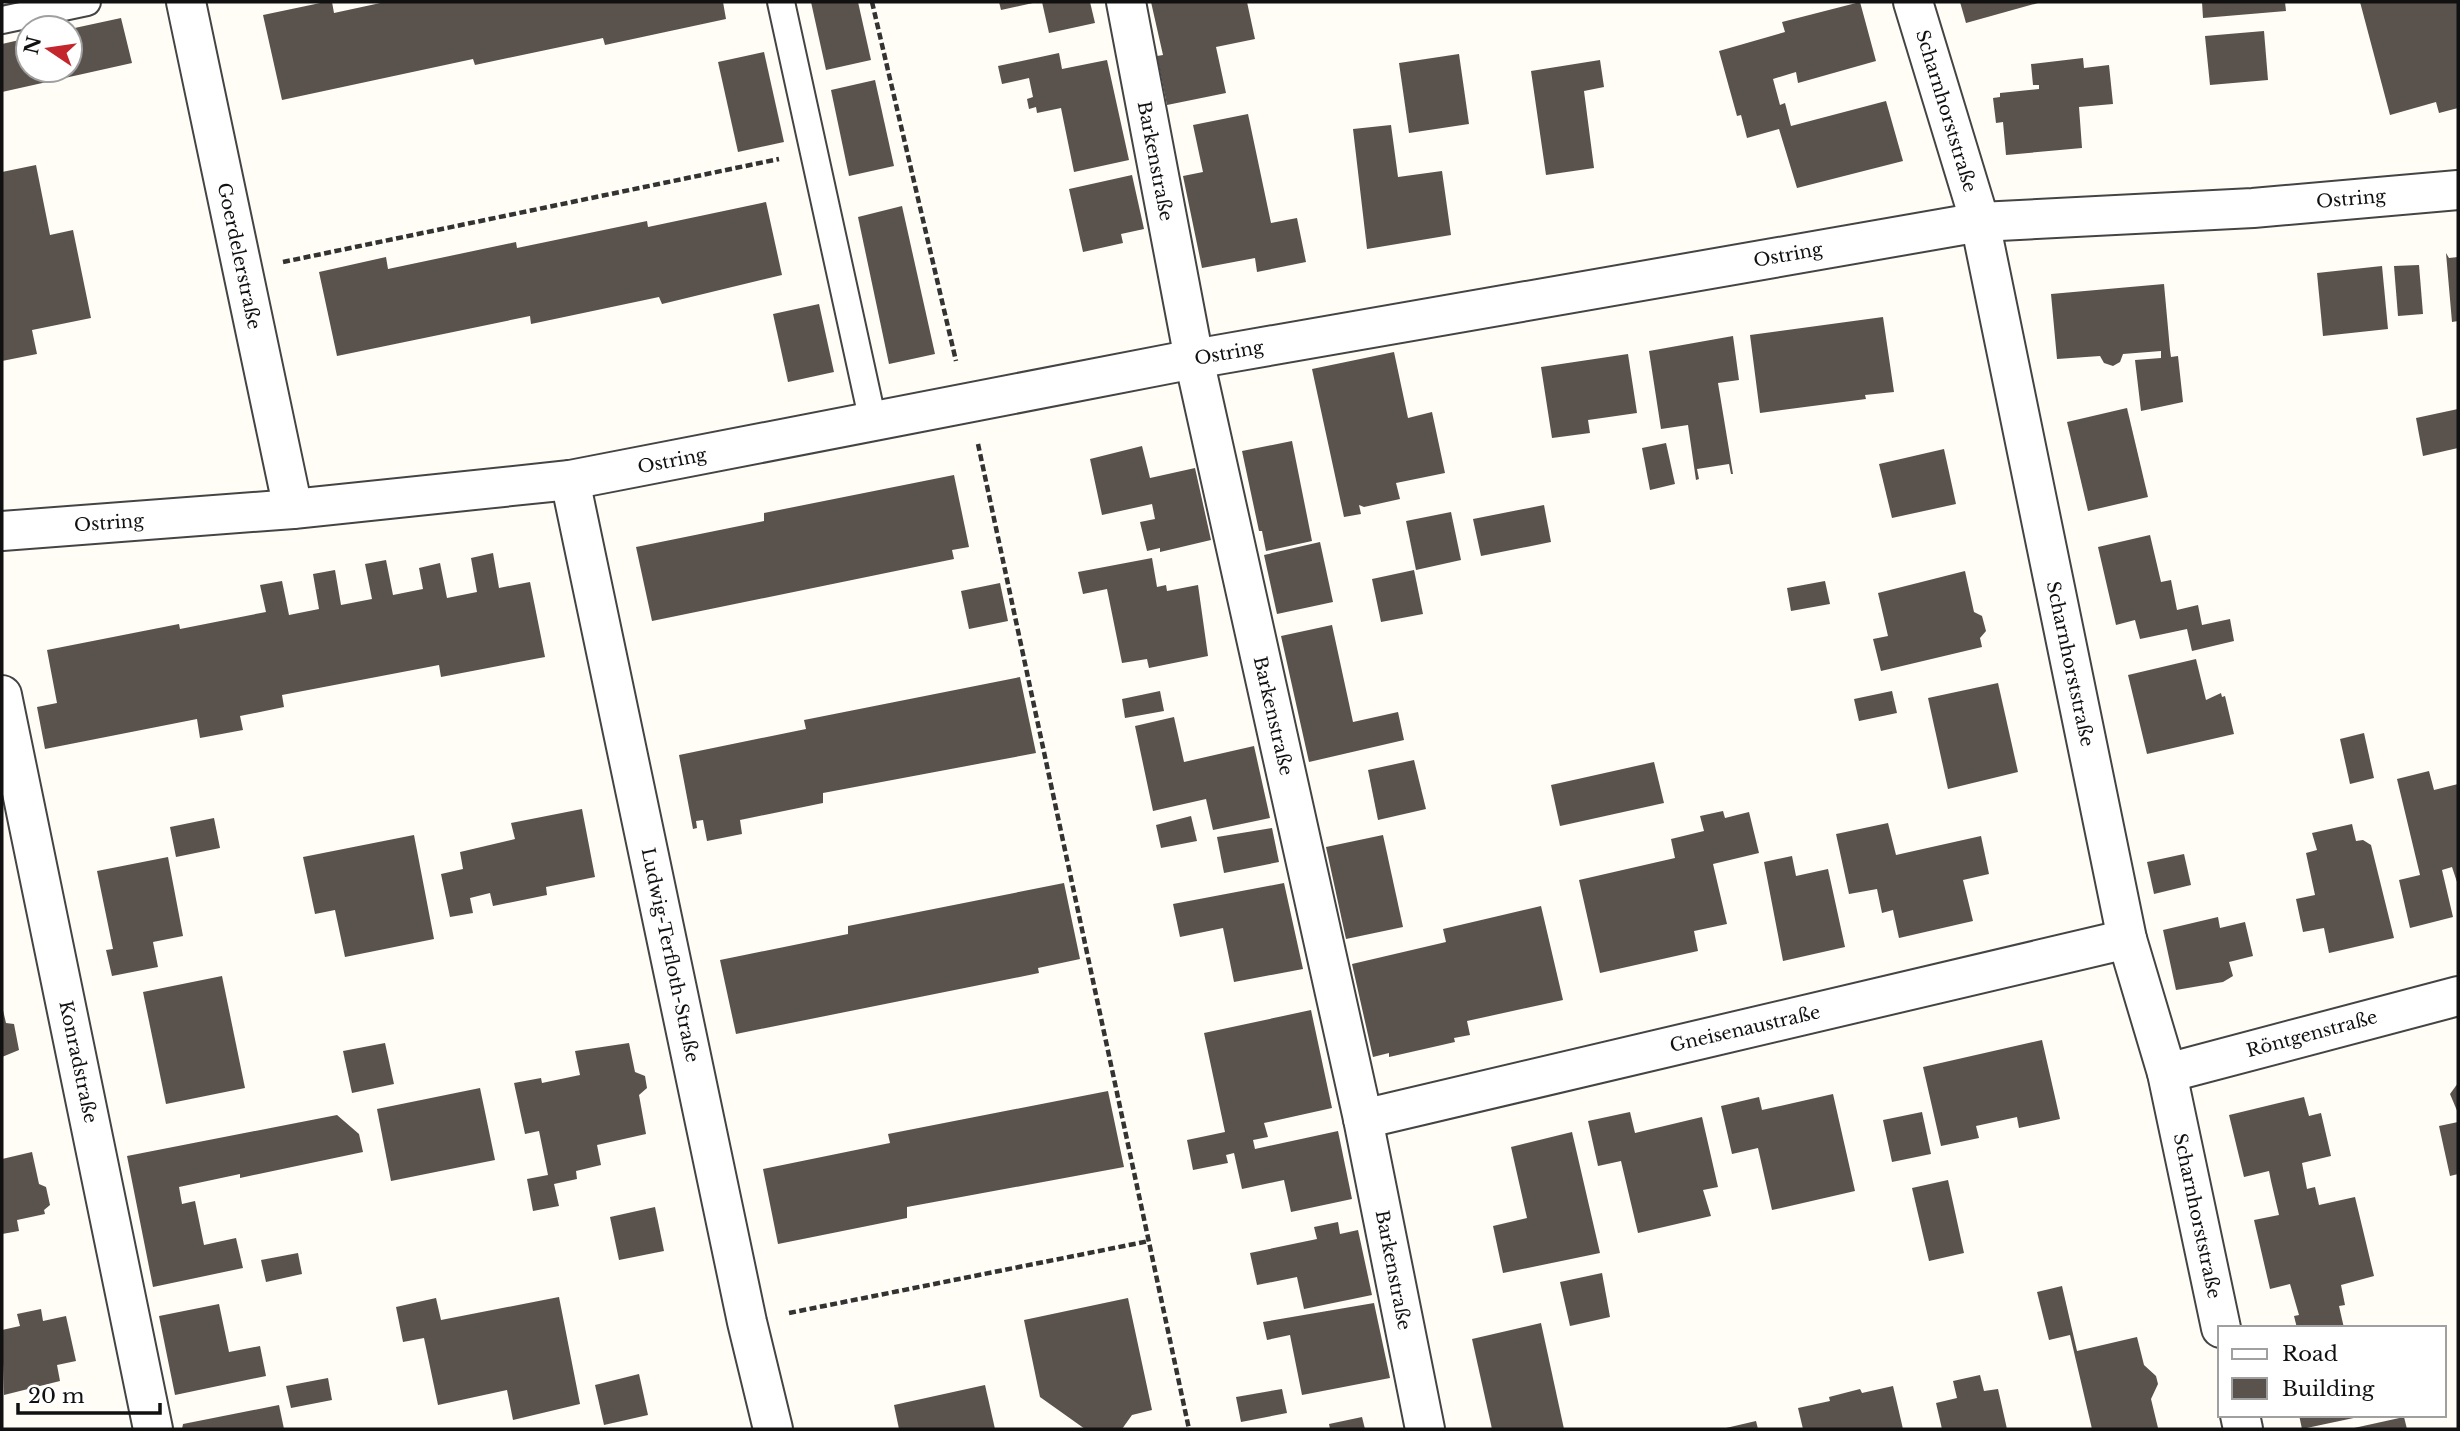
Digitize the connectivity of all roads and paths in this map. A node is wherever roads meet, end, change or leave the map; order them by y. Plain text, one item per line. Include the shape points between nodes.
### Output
1 (87, 2) edge
2 (186, 2) edge
3 (781, 2) edge
4 (872, 2) edge
5 (1126, 2) edge
6 (1913, 2) edge
7 (2, 20) edge
8 (814, 152) junction
9 (2458, 190) edge
10 (1980, 222) junction
11 (242, 270) junction
12 (1194, 359) junction
13 (968, 404) junction
14 (873, 422) junction
15 (570, 480) junction
16 (293, 509) junction
17 (2, 531) edge
18 (2, 695) edge
19 (2127, 939) junction
20 (2458, 996) edge
21 (2167, 1073) junction
22 (1363, 1119) junction
23 (1149, 1241) junction
24 (747, 1322) junction
25 (2221, 1326) edge
26 (153, 1429) edge
27 (774, 1429) edge
28 (1189, 1429) edge
29 (1425, 1429) edge

1 - 7 lane
2 - 11 street, Goerdelerstraße
3 - 8 lane
4 - 13 path
5 - 12 street, Barkenstraße
6 - 10 street, Scharnhorststraße
8 - 11 path
8 - 14 lane
9 - 10 street, Ostring via 2253,208
10 - 12 street, Ostring
10 - 19 street, Scharnhorststraße
11 - 16 street, Goerdelerstraße
12 - 13 street, Ostring
12 - 22 street, Barkenstraße
13 - 14 street, Ostring
13 - 23 path
14 - 15 street, Ostring
15 - 16 street, Ostring
15 - 24 street, Ludwig-Terfloth-Straße
16 - 17 street, Ostring
18 - 26 street, Konradstraße
19 - 21 street, Scharnhorststraße
19 - 22 street, Gneisenaustraße
20 - 21 street, Röntgenstraße
21 - 25 street, Scharnhorststraße
22 - 29 street, Barkenstraße
23 - 24 path
23 - 28 path
24 - 27 street, Ludwig-Terfloth-Straße

